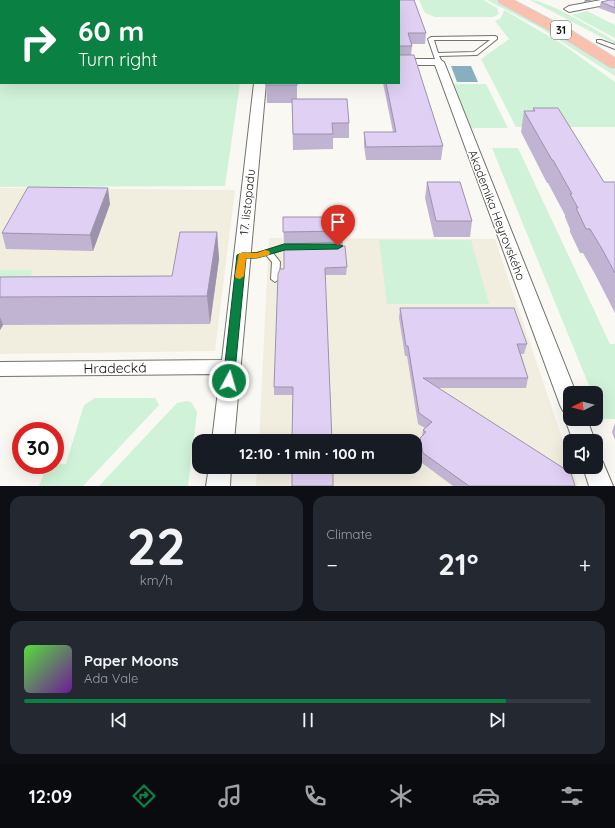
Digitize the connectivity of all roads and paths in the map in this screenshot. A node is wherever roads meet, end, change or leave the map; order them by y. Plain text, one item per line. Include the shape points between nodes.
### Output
1 (504, 0) edge
2 (522, 0) edge
3 (615, 0) edge
4 (569, 9) dead end
5 (598, 41) junction
6 (615, 47) edge
7 (615, 51) edge
8 (437, 58) junction
9 (400, 62) edge
10 (615, 64) edge
11 (260, 84) edge
12 (300, 247) edge
13 (268, 252) junction
14 (242, 255) junction
15 (275, 279) dead end
16 (230, 367) junction
17 (0, 369) edge
18 (563, 387) edge
19 (223, 434) edge
20 (219, 474) edge
21 (597, 474) edge
22 (218, 486) edge
23 (601, 486) edge

1 - 10 main road, 31 via 568,34
2 - 5 main road, 31
3 - 4 street
5 - 6 lane
5 - 7 main road, 31
8 - 8 lane via 475,54 495,38 431,39
8 - 9 street
8 - 18 street, Akademika Heyrovského
11 - 14 street, 17. listopadu
12 - 13 lane via 284,247
13 - 14 lane via 257,256
13 - 15 lane via 276,262
14 - 16 street, 17. listopadu
16 - 17 street, Hradecká
16 - 19 street, 17. listopadu
20 - 22 street
21 - 23 street

